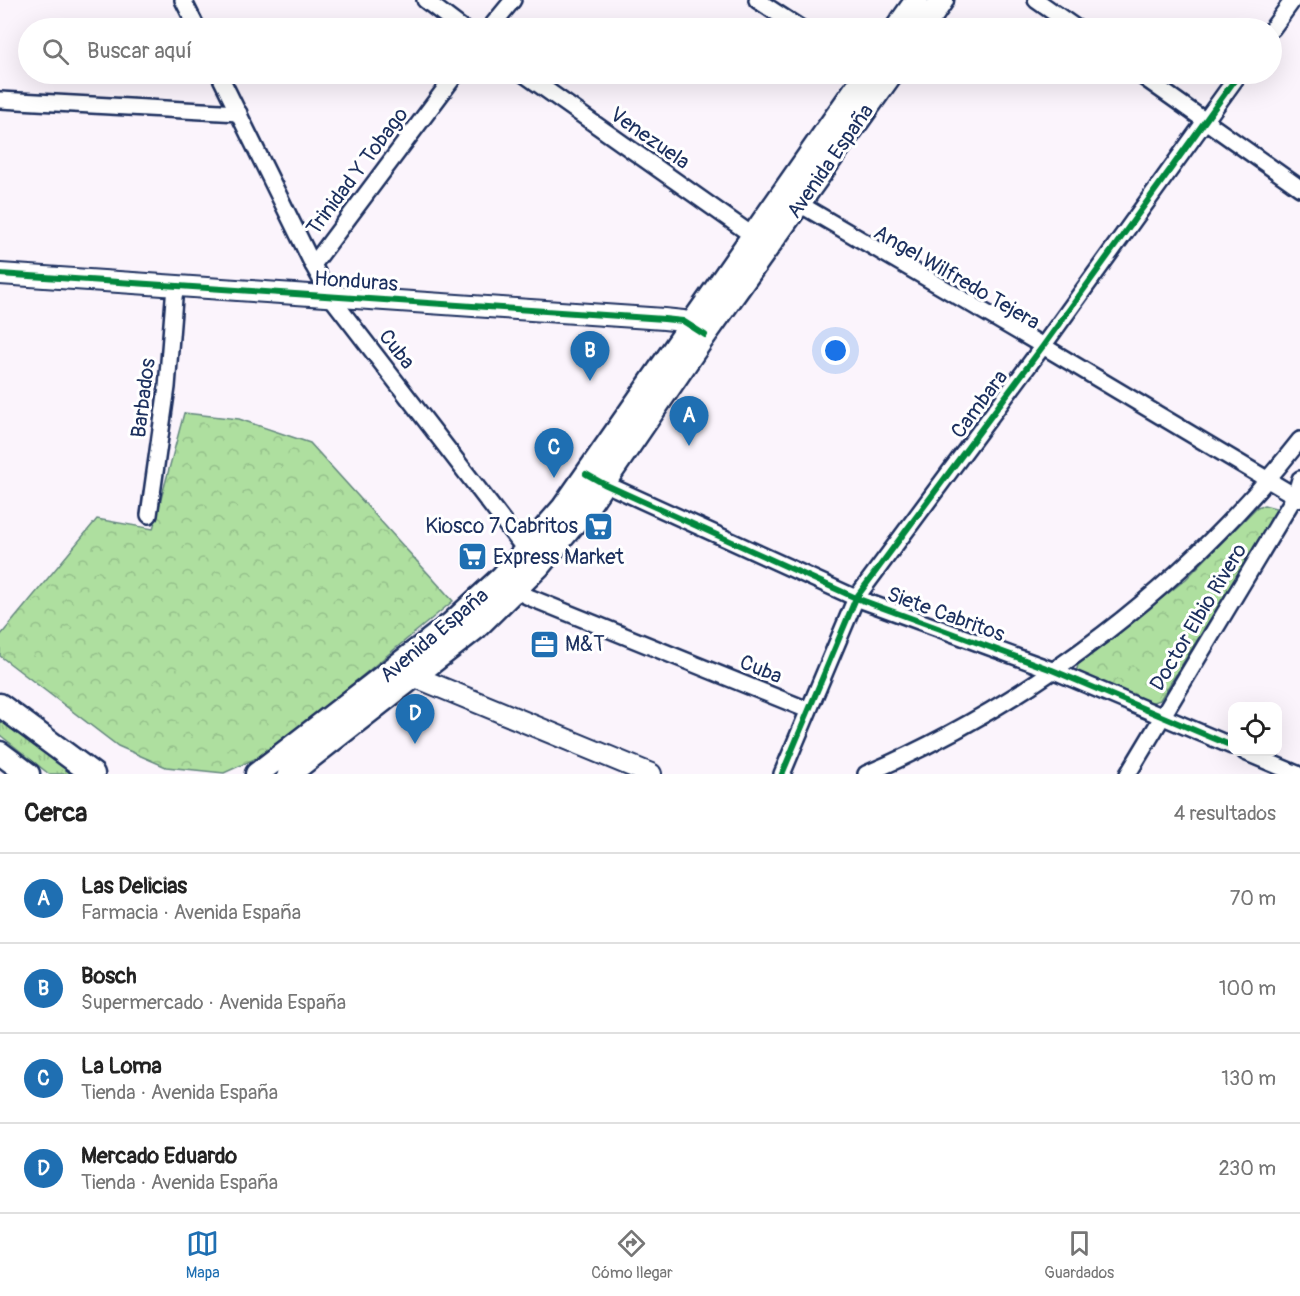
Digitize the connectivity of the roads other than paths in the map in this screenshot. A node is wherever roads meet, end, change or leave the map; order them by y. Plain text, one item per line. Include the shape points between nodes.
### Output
1 (183, 0) edge
2 (425, 0) edge
3 (513, 0) edge
4 (757, 0) edge
5 (917, 0) edge
6 (942, 0) edge
7 (1036, 0) edge
8 (1293, 0) edge
9 (192, 18) edge
10 (449, 18) edge
11 (498, 18) edge
12 (785, 18) edge
13 (904, 18) edge
14 (929, 18) edge
15 (1062, 18) edge
16 (1280, 18) edge
17 (224, 84) edge
18 (449, 84) edge
19 (538, 84) edge
20 (871, 84) edge
21 (1153, 84) edge
22 (1232, 84) edge
23 (0, 99) edge
24 (239, 113) junction
25 (1205, 120) junction
26 (1300, 188) edge
27 (791, 199) junction
28 (761, 242) junction
29 (313, 266) junction
30 (0, 274) edge
31 (176, 286) junction
32 (330, 296) junction
33 (698, 330) junction
34 (1043, 346) junction
35 (1300, 440) edge
36 (595, 479) junction
37 (1300, 479) edge
38 (1269, 480) junction
39 (1297, 498) edge
40 (149, 515) dead end
41 (532, 559) junction
42 (509, 584) junction
43 (856, 598) junction
44 (1052, 670) junction
45 (404, 672) junction
46 (0, 705) edge
47 (808, 710) junction
48 (1163, 717) junction
49 (1228, 744) edge
50 (0, 753) edge
51 (1254, 756) edge
52 (24, 773) edge
53 (93, 774) edge
54 (257, 774) edge
55 (289, 774) edge
56 (651, 774) edge
57 (782, 774) edge
58 (866, 774) edge
59 (1128, 774) edge
60 (1297, 774) edge

1 - 9 street
2 - 10 street
3 - 11 street
4 - 12 street
5 - 13 main road
6 - 14 main road
7 - 15 street
8 - 16 street
17 - 24 street, Cuba
18 - 29 street, Trinidad Y Tobago
19 - 28 street, Venezuela
20 - 27 main road, Avenida España
21 - 25 street
22 - 25 street, Cambara
23 - 24 street
24 - 29 street, Cuba
25 - 26 street
25 - 34 street, Cambara
27 - 28 main road, Avenida España
27 - 34 street, Angel Wilfredo Tejera
28 - 33 main road, Avenida España
29 - 32 street, Cuba
30 - 31 street, Honduras
31 - 32 street, Honduras
31 - 40 street, Barbados
32 - 33 street, Honduras via 664,319 683,321
32 - 41 street, Cuba
33 - 36 main road, Avenida España
34 - 38 street, Angel Wilfredo Tejera
34 - 43 street, Cambara
35 - 38 street
36 - 41 main road, Avenida España via 586,509
36 - 43 street, Siete Cabritos
37 - 39 street, Doctor Elbio Rivero
38 - 39 street, Angel Wilfredo Tejera
38 - 44 street via 1181,570
39 - 48 street, Doctor Elbio Rivero
41 - 42 main road, Avenida España
42 - 45 main road, Avenida España via 477,627
42 - 47 street, Cuba
43 - 44 street, Siete Cabritos
43 - 47 street, Cambara
44 - 48 street, Siete Cabritos
44 - 58 street via 963,728
45 - 54 main road, Avenida España
45 - 55 main road, Avenida España
45 - 56 street
46 - 53 main road
47 - 57 street, Cambara
48 - 49 street, Siete Cabritos
48 - 59 street, Doctor Elbio Rivero
50 - 52 main road
51 - 60 street

